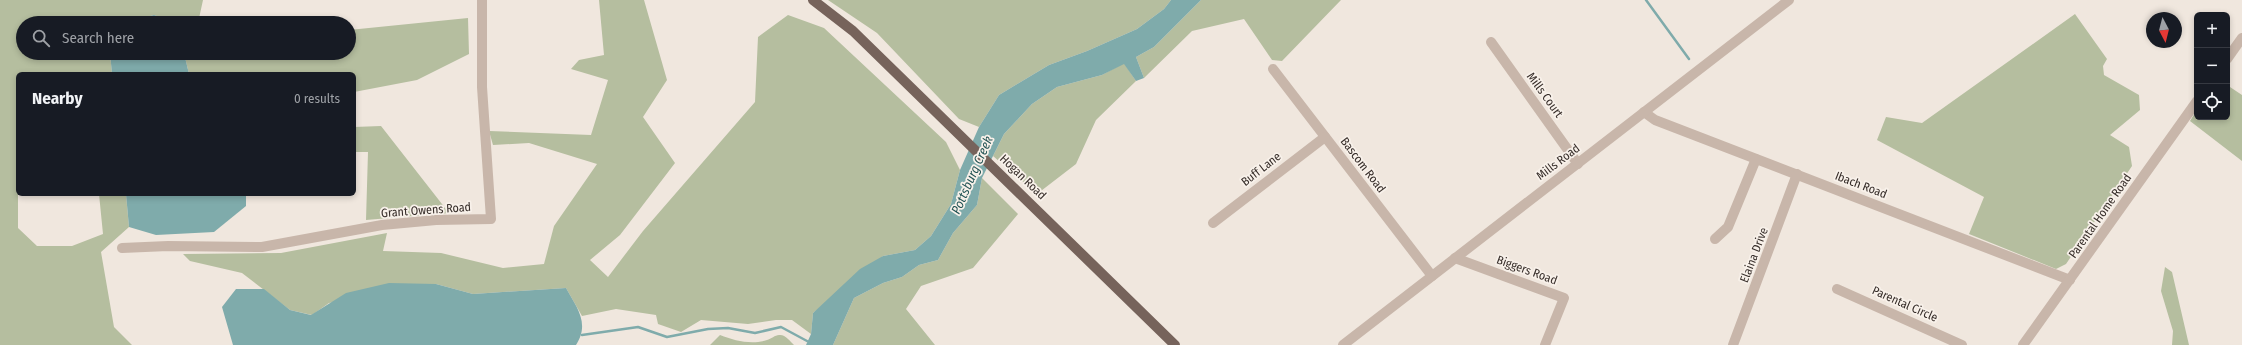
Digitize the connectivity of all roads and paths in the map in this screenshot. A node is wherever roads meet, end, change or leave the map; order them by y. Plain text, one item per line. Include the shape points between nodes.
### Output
1 (482, 0) edge
2 (813, 0) edge
3 (1789, 0) edge
4 (2242, 38) edge
5 (1490, 42) dead end
6 (2230, 55) edge
7 (1273, 69) dead end
8 (2194, 105) edge
9 (1644, 112) junction
10 (1325, 137) junction
11 (1756, 159) junction
12 (1578, 164) junction
13 (1797, 174) junction
14 (1213, 223) dead end
15 (1715, 239) dead end
16 (122, 248) dead end
17 (1455, 258) junction
18 (1432, 276) junction
19 (2070, 280) junction
20 (1837, 289) dead end
21 (2028, 343) edge
22 (1175, 345) edge
23 (1344, 345) edge
24 (1545, 345) edge
25 (1733, 345) edge
26 (1962, 345) edge

1 - 16 street, Grant Owens Road via 482,87 491,219 436,220 382,225 262,247
2 - 22 main road, Hogan Road via 853,31
3 - 9 street, Mills Road
4 - 6 street
5 - 12 street, Mills Court
7 - 10 street, Bascom Road
8 - 19 street, Parental Home Road
9 - 11 street, Ibach Road via 1655,120
9 - 12 street, Mills Road
10 - 14 street, Buff Lane
10 - 18 street, Bascom Road
11 - 13 street, Ibach Road
11 - 15 street via 1728,228
12 - 17 street, Mills Road
13 - 19 street, Ibach Road
13 - 25 street, Elaina Drive
17 - 18 street, Mills Road
17 - 24 street, Biggers Road via 1564,298
18 - 23 street, Mills Road
19 - 21 street, Parental Home Road
20 - 26 street, Parental Circle

